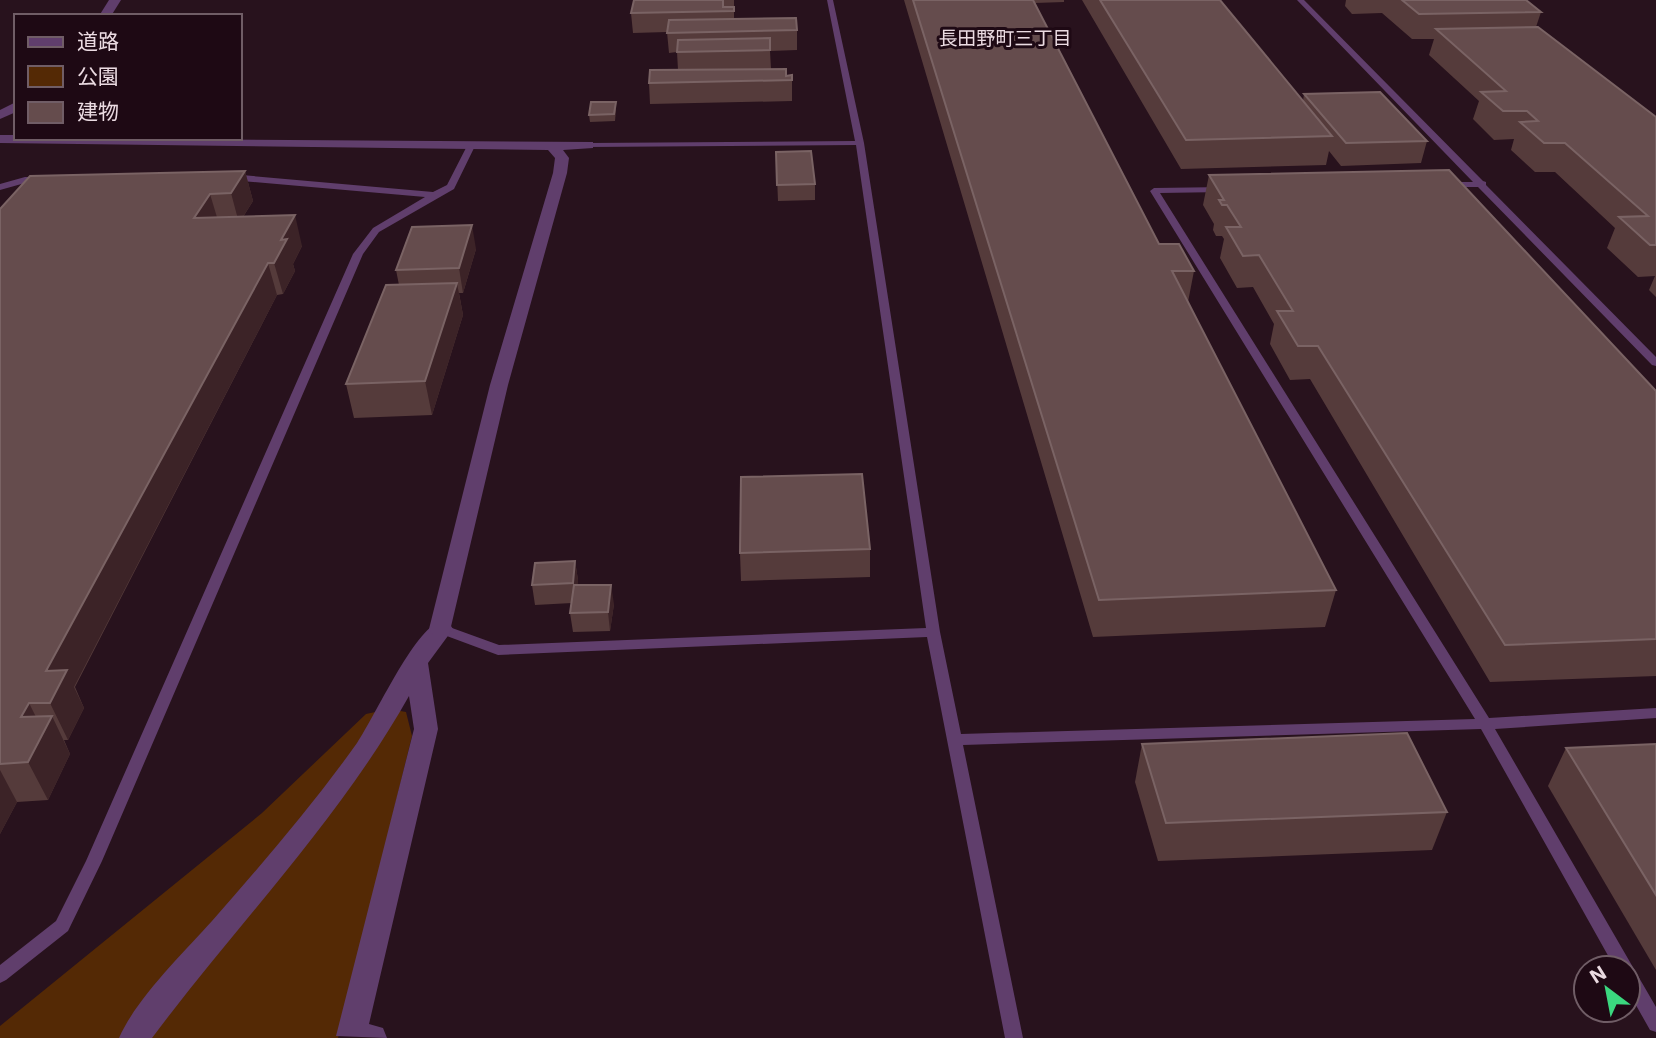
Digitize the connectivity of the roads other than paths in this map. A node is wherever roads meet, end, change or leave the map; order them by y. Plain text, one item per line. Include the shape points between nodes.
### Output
1 (830, 0) edge
2 (1300, 0) edge
3 (67, 140) edge
4 (860, 143) junction
5 (588, 145) joint
6 (471, 146) junction
7 (552, 146) junction
8 (220, 177) edge
9 (53, 180) edge
10 (1483, 184) junction
11 (1428, 185) edge
12 (0, 187) edge
13 (1237, 189) edge
14 (434, 195) junction
15 (1656, 363) edge
16 (441, 629) junction
17 (933, 632) junction
18 (416, 662) junction
19 (1656, 713) edge
20 (1485, 724) junction
21 (956, 740) junction
22 (1616, 954) edge
23 (0, 975) edge
24 (1642, 1000) edge
25 (1656, 1024) edge
26 (134, 1038) edge
27 (373, 1038) edge
28 (1014, 1038) edge

1 - 4 lane
2 - 10 lane
3 - 6 street
4 - 5 lane
4 - 17 lane
5 - 7 street
6 - 7 street
6 - 14 lane via 452,187
7 - 16 street via 562,158 559,173 499,385
8 - 14 lane
9 - 12 lane via 25,180
10 - 11 lane
10 - 15 lane
13 - 20 lane via 1154,191
14 - 23 lane via 376,230 358,254 62,926
16 - 17 lane via 498,650
16 - 18 street
17 - 21 lane
18 - 26 street via 359,759
18 - 27 street via 426,729 351,1036
19 - 20 lane
20 - 21 lane
20 - 22 lane
21 - 28 lane
24 - 25 lane

